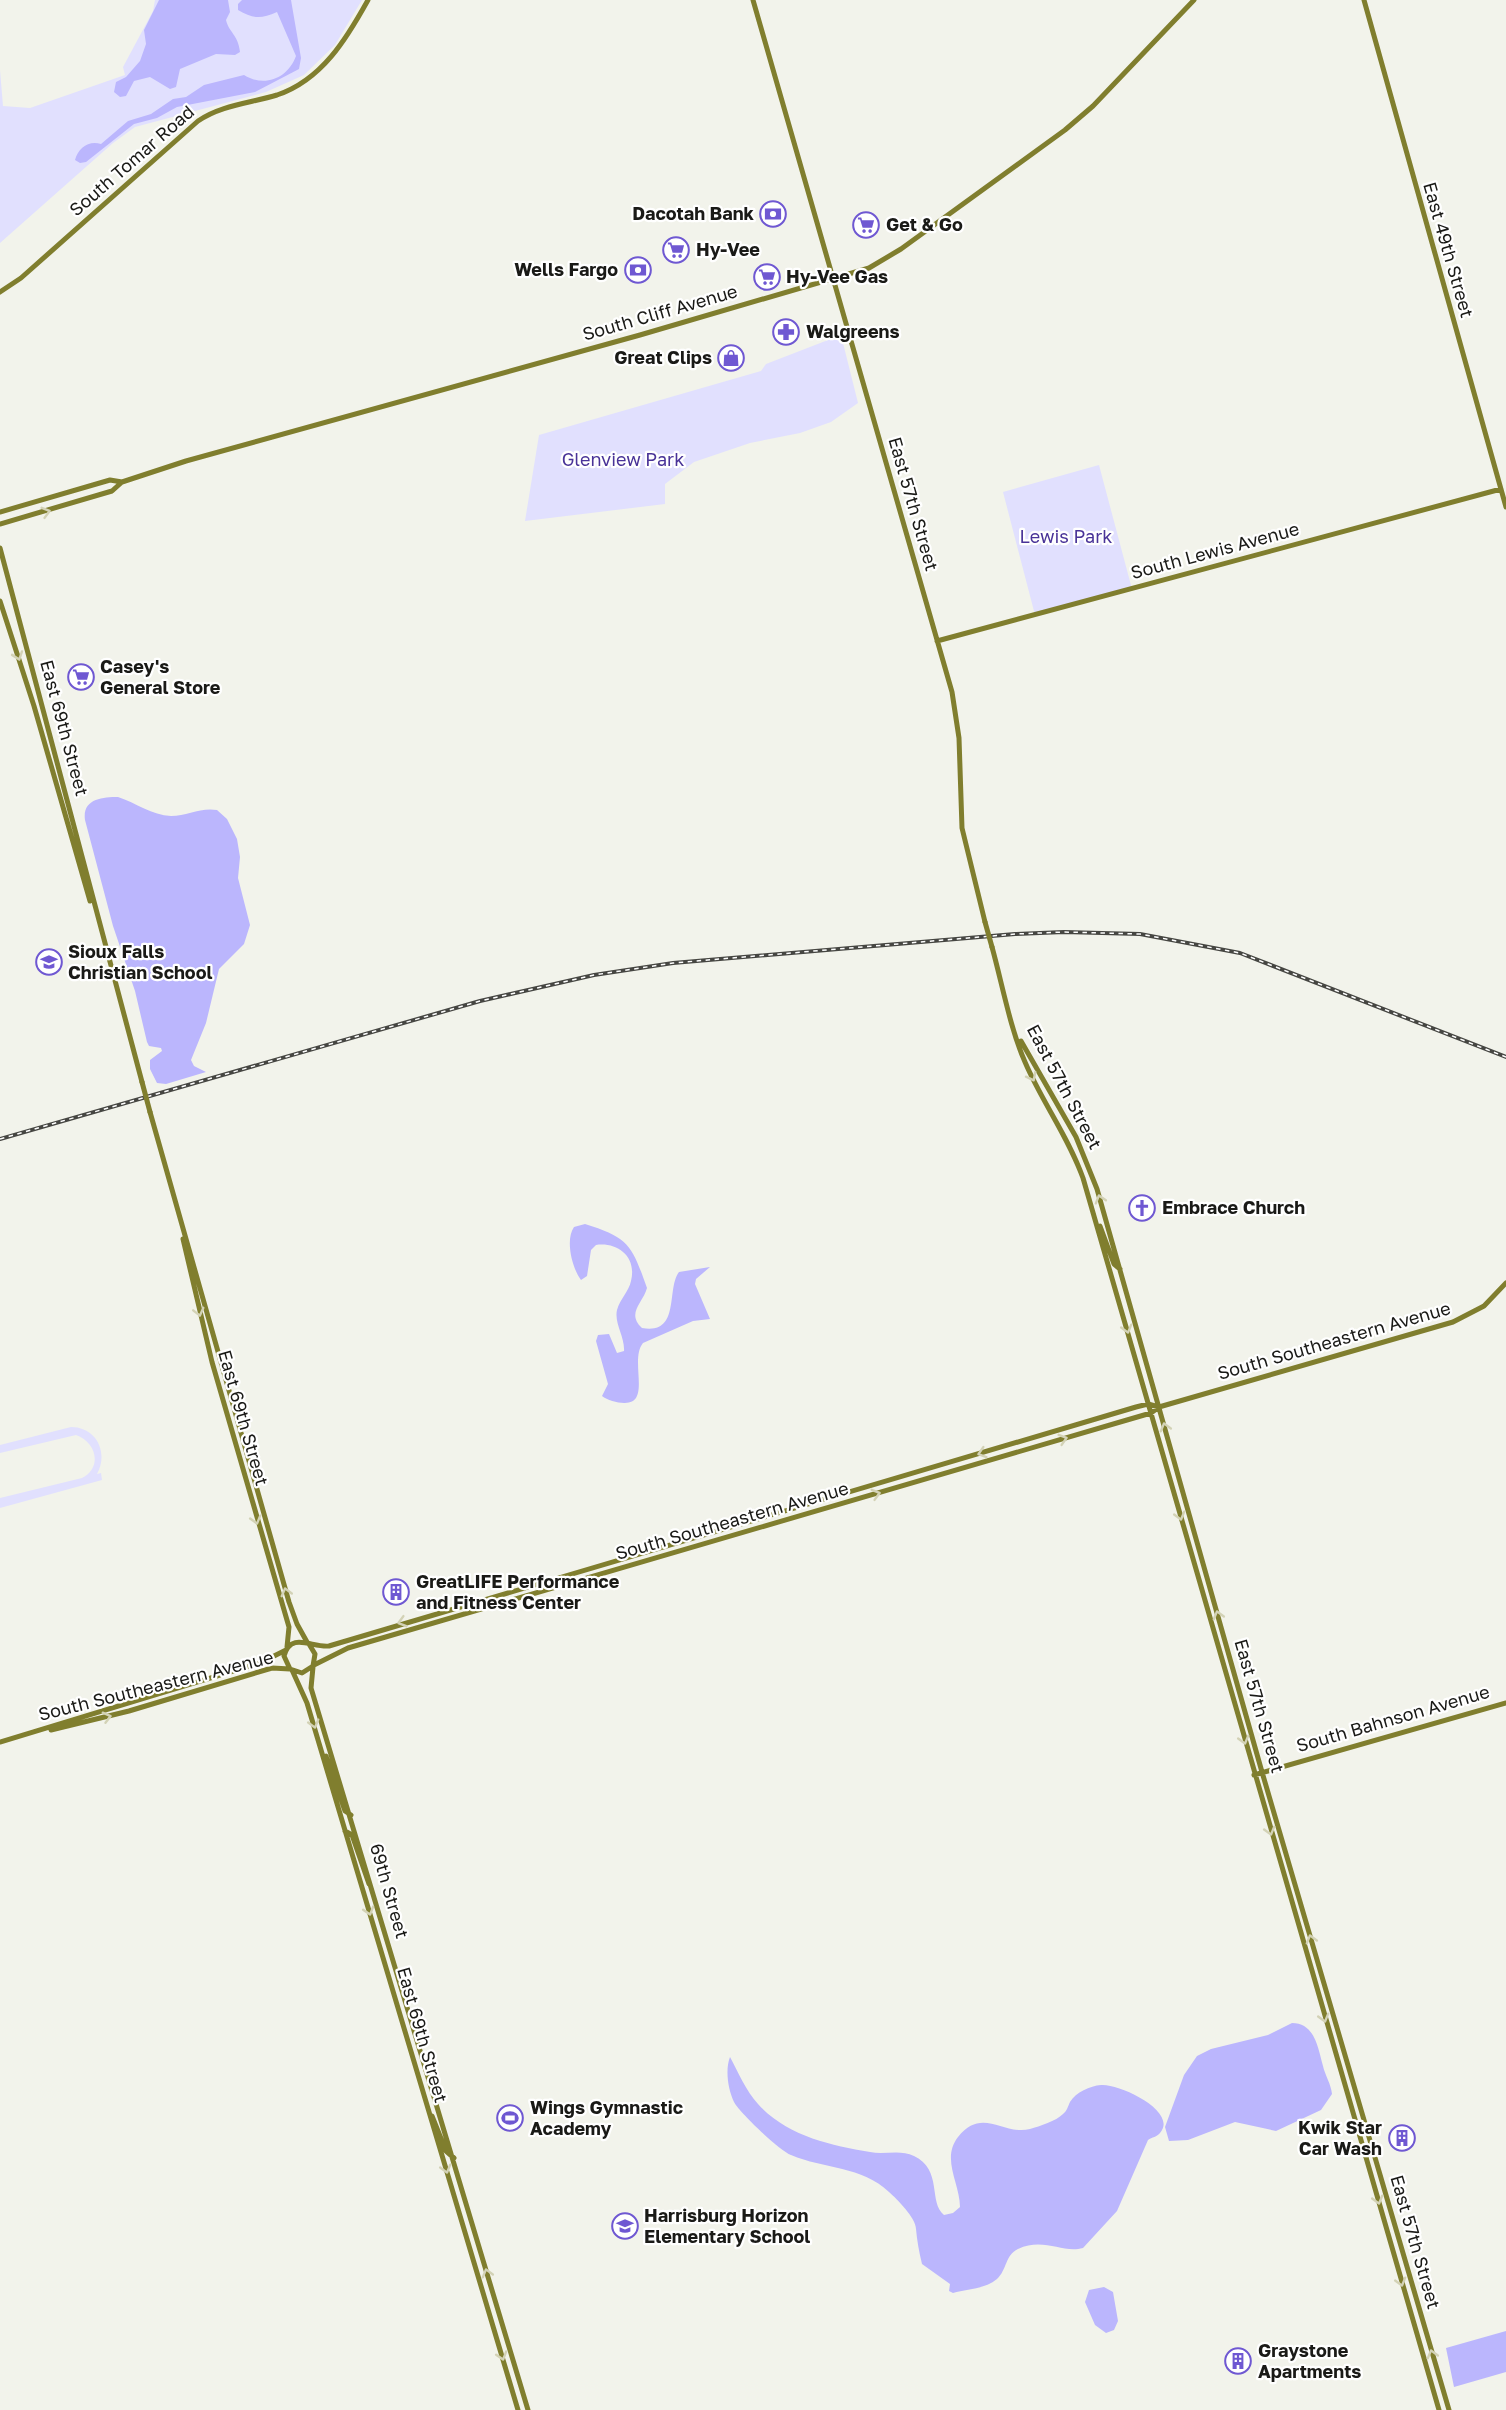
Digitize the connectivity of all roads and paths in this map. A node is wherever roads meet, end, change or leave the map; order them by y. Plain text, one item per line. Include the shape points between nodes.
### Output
1 (368, 0) edge
2 (753, 0) edge
3 (1194, 0) edge
4 (1364, 0) edge
5 (832, 280) junction
6 (0, 292) edge
7 (122, 482) junction
8 (1501, 489) junction
9 (1506, 507) edge
10 (0, 512) edge
11 (0, 524) edge
12 (0, 548) edge
13 (0, 601) edge
14 (937, 641) junction
15 (96, 916) junction
16 (1013, 1022) junction
17 (172, 1193) junction
18 (1093, 1211) junction
19 (1120, 1269) junction
20 (1506, 1283) edge
21 (1148, 1404) junction
22 (1159, 1407) junction
23 (1151, 1413) junction
24 (309, 1644) junction
25 (286, 1649) junction
26 (313, 1665) junction
27 (291, 1670) junction
28 (1506, 1703) edge
29 (29, 1734) junction
30 (0, 1742) edge
31 (321, 1747) junction
32 (1262, 1772) junction
33 (1254, 1774) junction
34 (351, 1815) junction
35 (345, 1831) junction
36 (373, 1890) junction
37 (430, 2113) junction
38 (444, 2125) joint
39 (454, 2159) junction
40 (518, 2410) edge
41 (528, 2410) edge
42 (1439, 2410) edge
43 (1449, 2410) edge

1 - 6 main road, South Tomar Road via 339,48 320,69 279,94 216,111 198,121 29,272
2 - 5 main road, East 57th Street
3 - 5 main road, South Cliff Avenue via 1062,133 892,255 869,268
4 - 8 main road, East 49th Street
5 - 7 main road, South Cliff Avenue
5 - 14 main road, East 57th Street
7 - 10 main road, South Cliff Avenue via 110,480
11 -> 7 main road, South Cliff Avenue via 112,491
8 - 9 main road, East 49th Street
8 - 14 main road, South Lewis Avenue
12 - 15 main road, East 69th Street
13 -> 15 main road, East 69th Street
14 - 16 main road, East 57th Street, bridge via 955,708 964,843
15 - 17 main road, East 69th Street, bridge
16 -> 18 main road, East 57th Street via 1026,1064 1072,1150
19 -> 16 main road, East 57th Street via 1082,1150
24 -> 17 main road, East 69th Street via 289,1602
17 -> 25 main road, East 69th Street via 212,1362 289,1627
18 - 19 main road
18 -> 21 main road, East 57th Street
19 - 22 main road, East 57th Street
20 - 22 main road, South Southeastern Avenue via 1484,1306 1459,1321
21 - 22 main road
21 - 23 main road, East 57th Street
21 -> 24 main road, South Southeastern Avenue via 329,1646
22 - 23 main road, South Southeastern Avenue
32 -> 22 main road, East 57th Street
26 -> 23 main road, South Southeastern Avenue via 348,1648
23 -> 33 main road, East 57th Street
24 - 25 main road via 295,1642
24 - 26 main road via 315,1654
25 - 27 main road via 285,1660
25 - 29 main road, South Southeastern Avenue via 260,1663
26 - 27 main road via 305,1672
26 - 34 main road, 69th Street via 311,1688
29 -> 27 main road, South Southeastern Avenue via 112,1716 272,1668
27 -> 31 main road, East 69th Street via 304,1694
28 - 32 main road, South Bahnson Avenue
29 - 30 main road, South Southeastern Avenue
31 - 34 main road via 345,1811
31 - 35 main road, East 69th Street
32 - 33 main road, South Bahnson Avenue
43 -> 32 main road, East 57th Street
33 -> 42 main road, East 57th Street
34 - 36 main road, 69th Street
35 - 36 main road via 352,1835
35 -> 37 main road, East 69th Street
36 - 38 main road, 69th Street
37 - 39 main road via 446,2151
37 -> 40 main road, East 69th Street
38 - 39 main road, East 69th Street
41 -> 39 main road, East 69th Street

